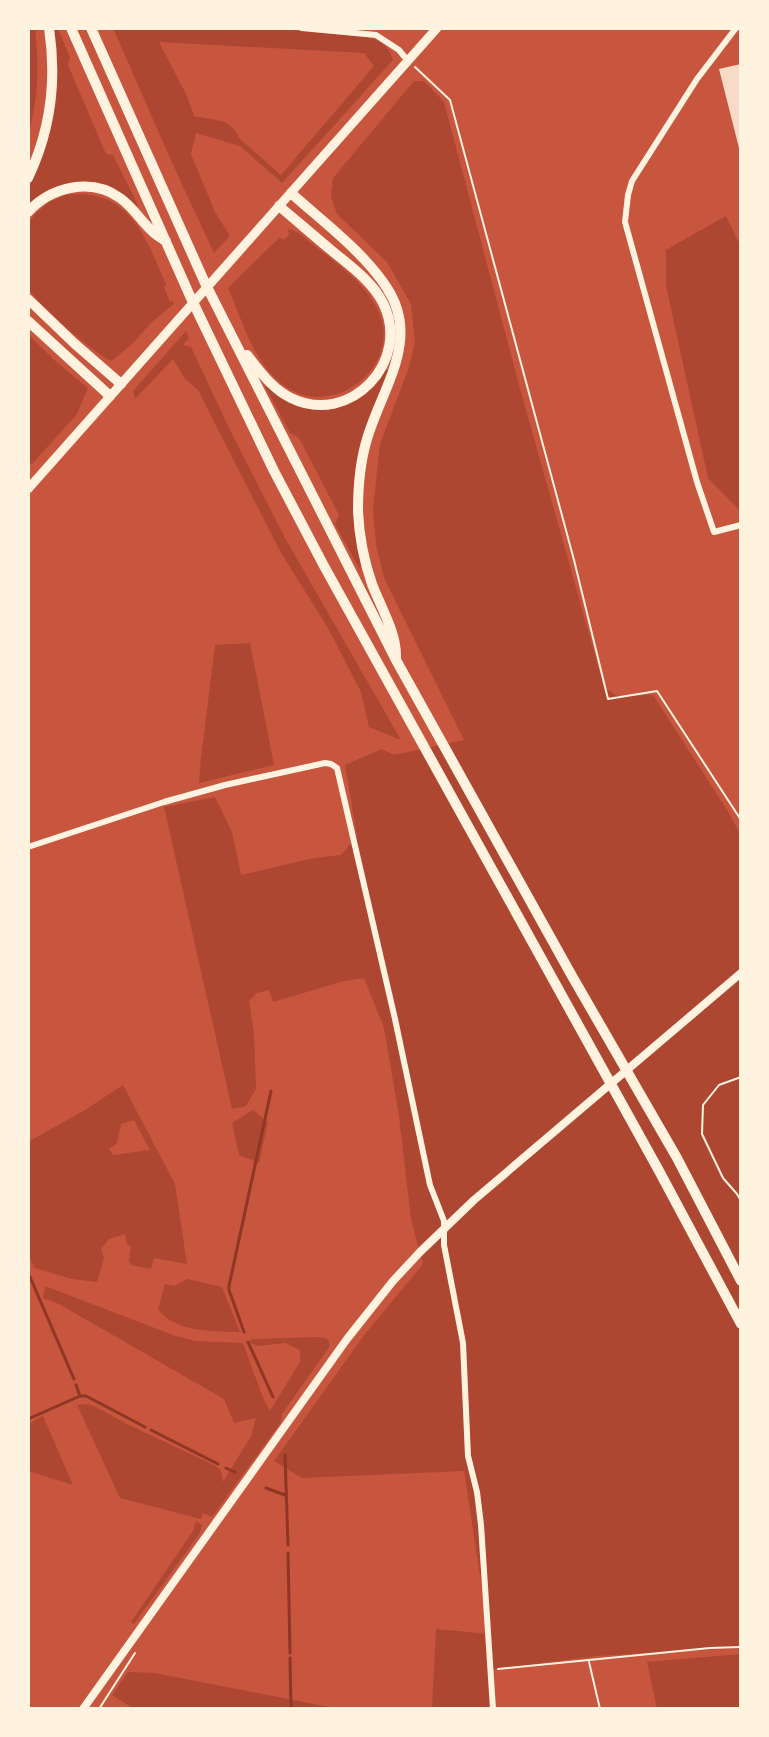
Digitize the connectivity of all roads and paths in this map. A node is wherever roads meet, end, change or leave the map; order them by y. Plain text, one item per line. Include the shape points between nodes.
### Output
1 (49, 28) edge
2 (71, 28) edge
3 (91, 28) edge
4 (302, 28) edge
5 (437, 28) edge
6 (736, 28) edge
7 (408, 61) junction
8 (28, 178) edge
9 (291, 193) junction
10 (279, 206) junction
11 (28, 212) edge
12 (167, 241) junction
13 (28, 299) edge
14 (28, 321) edge
15 (236, 341) junction
16 (121, 384) junction
17 (110, 396) junction
18 (28, 489) edge
19 (741, 525) edge
20 (396, 660) junction
21 (741, 820) edge
22 (28, 847) edge
23 (741, 973) edge
24 (741, 1077) edge
25 (741, 1201) edge
26 (444, 1228) junction
27 (741, 1281) edge
28 (741, 1324) edge
29 (142, 1643) dead end
30 (741, 1647) edge
31 (589, 1661) junction
32 (489, 1670) junction
33 (83, 1709) edge
34 (99, 1709) edge
35 (493, 1709) edge
36 (600, 1709) edge

1 - 8 highway via 50,114
2 - 12 highway
3 - 15 highway via 191,255
4 - 7 street via 376,35
5 - 7 main road
6 - 19 street via 640,167 632,181 625,222 714,532
7 - 9 main road
7 - 21 path via 450,100 608,699 657,691
9 - 10 main road
9 - 20 highway via 380,277 397,308 398,358 367,437 358,496 370,579 397,643
10 - 15 highway via 379,295 391,330 388,352 362,391 321,405 278,390
10 - 16 main road
11 - 12 highway via 60,190 106,190
12 - 28 highway via 324,566
13 - 16 highway
14 - 17 highway
15 - 20 highway
16 - 17 main road
17 - 18 main road
20 - 27 highway
22 - 26 street via 225,785 325,763 337,768
23 - 26 main road
24 - 25 path via 719,1085 703,1105 702,1134
26 - 32 street via 463,1343 466,1443 481,1525
26 - 33 main road via 347,1339
29 - 34 path
30 - 31 path
31 - 32 path
31 - 36 path
32 - 35 street

